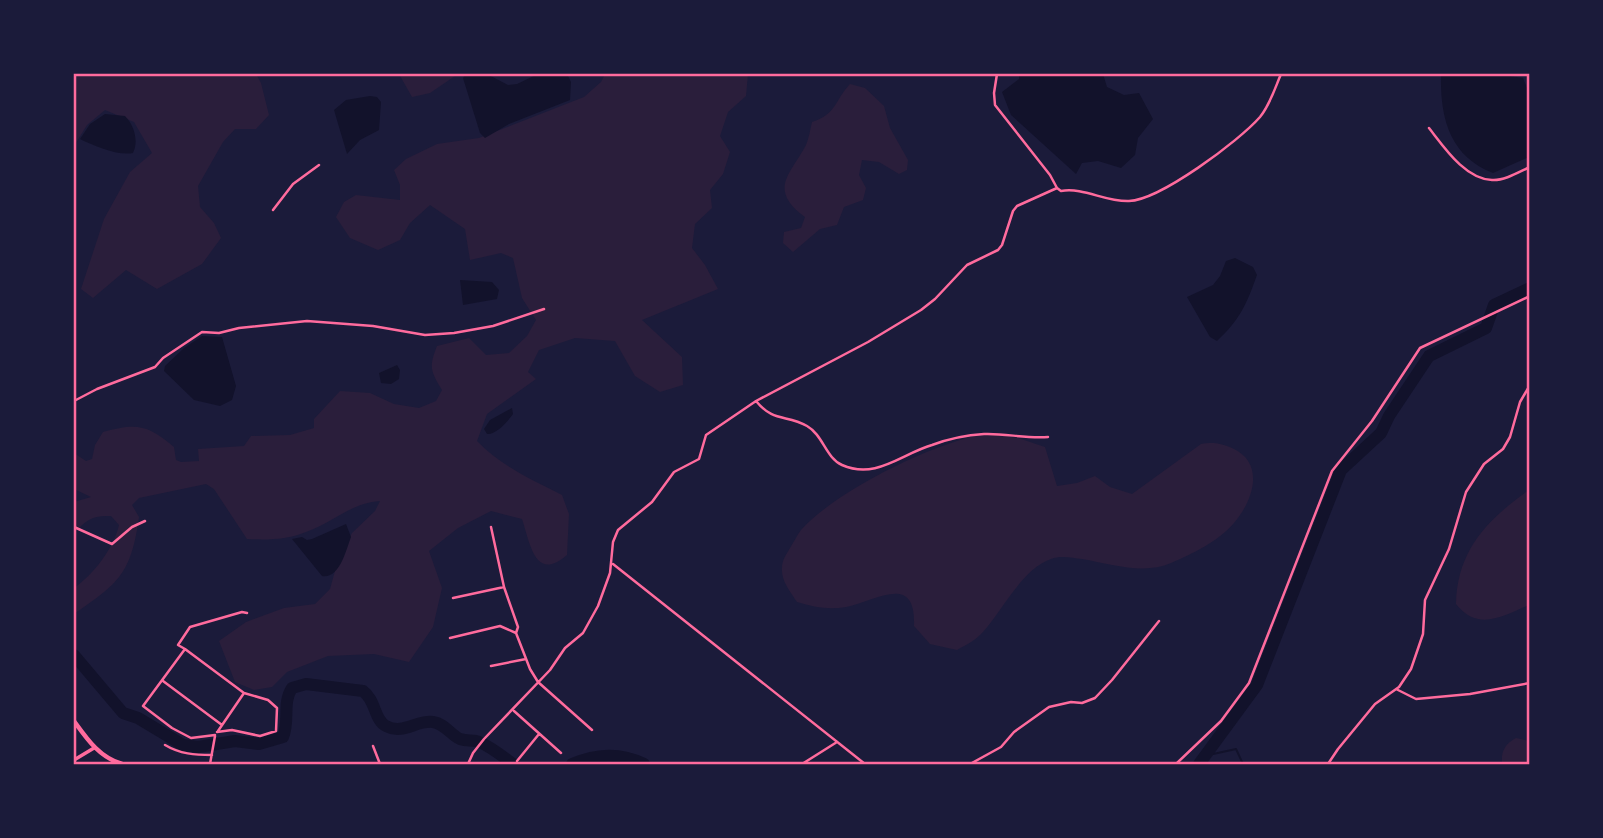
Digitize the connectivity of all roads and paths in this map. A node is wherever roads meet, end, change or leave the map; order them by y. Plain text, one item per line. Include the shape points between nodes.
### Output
1 (998, 74) edge
2 (1281, 74) edge
3 (1429, 128) dead end
4 (319, 165) dead end
5 (1530, 167) edge
6 (1057, 188) junction
7 (273, 210) dead end
8 (1530, 296) edge
9 (544, 309) dead end
10 (1530, 385) edge
11 (74, 401) edge
12 (756, 401) junction
13 (1048, 437) dead end
14 (145, 521) dead end
15 (74, 527) edge
16 (491, 527) dead end
17 (612, 564) junction
18 (504, 587) junction
19 (453, 598) dead end
20 (247, 613) dead end
21 (1159, 621) dead end
22 (516, 633) junction
23 (450, 638) dead end
24 (185, 649) junction
25 (526, 659) junction
26 (491, 666) dead end
27 (162, 681) junction
28 (538, 682) junction
29 (1530, 684) edge
30 (1396, 690) junction
31 (244, 693) junction
32 (512, 710) junction
33 (74, 721) edge
34 (222, 725) junction
35 (592, 730) dead end
36 (539, 734) junction
37 (215, 735) junction
38 (837, 742) junction
39 (165, 745) dead end
40 (373, 746) dead end
41 (94, 748) junction
42 (561, 753) dead end
43 (212, 755) junction
44 (74, 760) edge
45 (517, 761) dead end
46 (122, 765) edge
47 (210, 765) edge
48 (380, 765) edge
49 (468, 765) edge
50 (802, 765) edge
51 (865, 765) edge
52 (970, 765) edge
53 (1176, 765) edge
54 (1328, 765) edge

1 - 6 street via 995,105
2 - 6 street via 1260,117 1163,189 1125,201
3 - 5 street via 1468,171 1490,180
4 - 7 street via 293,184
6 - 12 street via 1017,206 1002,246 967,265 921,310
8 - 53 street via 1419,348 1372,421 1332,471 1249,683 1221,721
9 - 11 street via 494,326 425,335 307,321 202,332 155,367
10 - 30 street via 1503,449 1484,464 1466,492 1449,549 1425,600 1415,662
12 - 13 street via 772,416 813,430 839,464 857,470 871,470 956,439 986,434
12 - 17 street via 706,435 699,459 674,472 652,502 618,530
14 - 15 street via 112,544
16 - 18 street
17 - 28 street via 591,619
17 - 38 street
18 - 19 street
18 - 22 street
20 - 24 street via 190,627 178,645
21 - 52 street via 1095,698 1049,707 1001,747
22 - 23 street via 500,626
22 - 25 street
24 - 27 street
24 - 31 street
25 - 26 street
25 - 28 street
27 - 34 street
27 - 37 street via 143,706 191,738
28 - 32 street
28 - 35 street
29 - 30 street via 1416,699
30 - 54 street via 1375,704
31 - 34 street
31 - 37 street via 275,705 276,732 260,736 232,730
32 - 36 street
32 - 49 street via 484,739
33 - 41 main road
34 - 37 street
36 - 42 street
36 - 45 street
37 - 43 street
38 - 50 street
38 - 51 street
39 - 43 street via 193,755
40 - 48 street
41 - 44 street
41 - 46 main road
43 - 47 street

